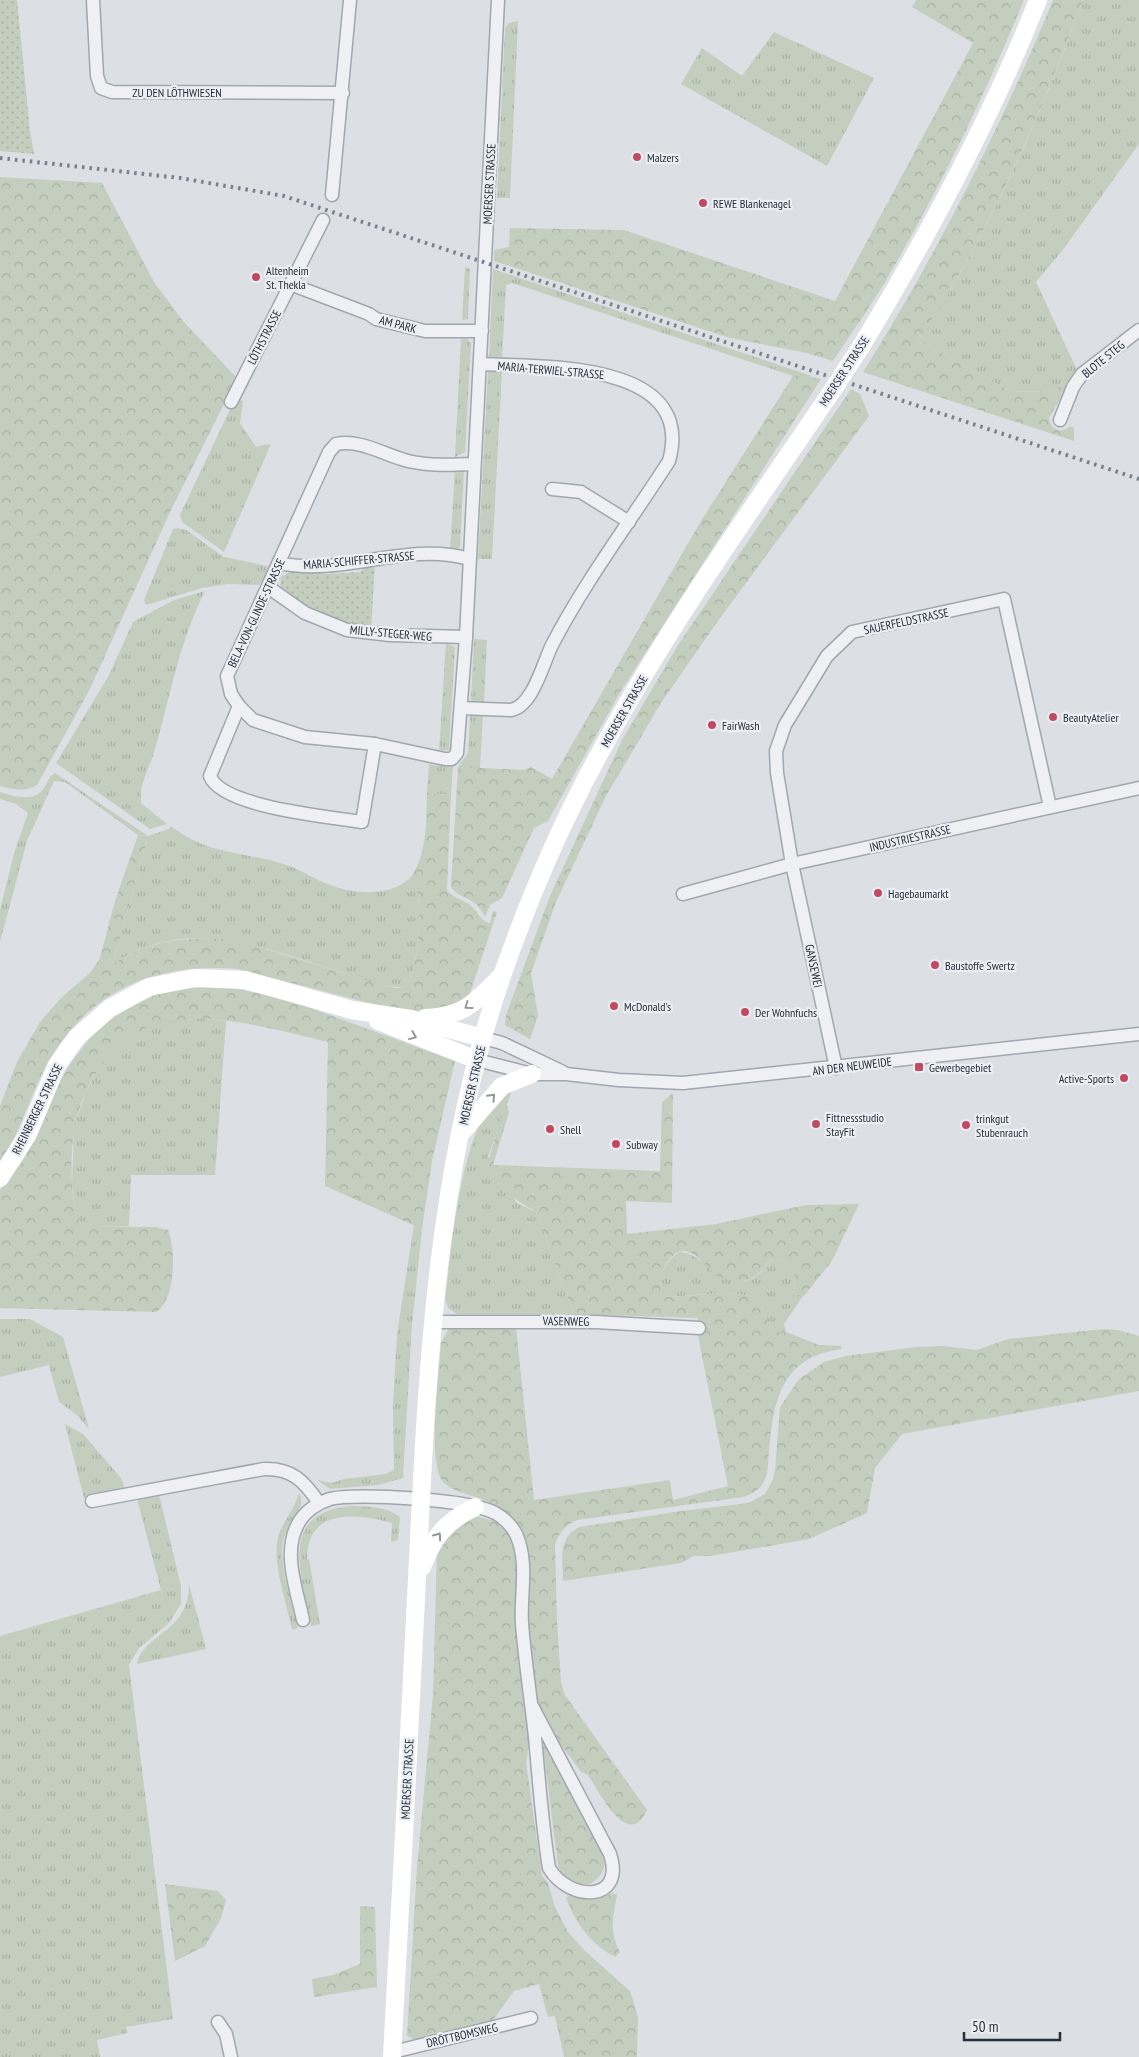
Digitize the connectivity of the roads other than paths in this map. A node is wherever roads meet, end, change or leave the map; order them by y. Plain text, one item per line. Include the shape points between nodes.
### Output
1 (93, 0) edge
2 (350, 0) edge
3 (498, 0) edge
4 (1038, 0) edge
5 (343, 93) junction
6 (332, 195) dead end
7 (323, 220) dead end
8 (290, 284) junction
9 (1139, 330) edge
10 (482, 332) junction
11 (480, 364) junction
12 (231, 402) dead end
13 (1060, 420) dead end
14 (474, 464) junction
15 (552, 489) dead end
16 (629, 522) junction
17 (469, 559) junction
18 (279, 563) junction
19 (268, 587) junction
20 (466, 637) junction
21 (239, 706) junction
22 (461, 708) junction
23 (375, 744) junction
24 (455, 757) joint
25 (1139, 788) edge
26 (1050, 807) junction
27 (792, 864) junction
28 (683, 894) dead end
29 (503, 974) junction
30 (352, 1010) junction
31 (411, 1019) junction
32 (1139, 1034) edge
33 (483, 1038) junction
34 (477, 1060) junction
35 (836, 1068) junction
36 (532, 1074) junction
37 (566, 1074) junction
38 (461, 1133) junction
39 (0, 1178) edge
40 (432, 1322) junction
41 (699, 1328) dead end
42 (92, 1501) dead end
43 (421, 1501) junction
44 (319, 1503) junction
45 (475, 1508) junction
46 (417, 1579) junction
47 (303, 1620) dead end
48 (531, 1704) junction
49 (532, 2018) dead end
50 (218, 2022) dead end
51 (392, 2054) edge
52 (231, 2057) edge

1 - 5 street, ZU DEN LÖTHWIESEN via 96,76 101,88 106,90
2 - 5 street
3 - 10 street, MOERSER STRASSE
4 - 29 main road, MOERSER STRASSE, bridge via 965,164 926,236 862,345 696,593 611,732 558,837
5 - 6 street
7 - 8 street, LÖTHSTRASSE
8 - 10 street, AM PARK via 376,319 425,332
8 - 12 street, LÖTHSTRASSE
9 - 13 street, BLOTE STEG via 1082,374 1073,387
10 - 11 street, MOERSER STRASSE
11 - 14 street, MOERSER STRASSE
11 - 16 street, MARIA-TERWIEL-STRASSE via 603,373 624,380 660,405 670,422 674,443 669,461
14 - 17 street, MOERSER STRASSE
14 - 18 street, BELA-VON-GLINDE-STRASSE via 429,464 391,456 358,444 336,444 329,452
15 - 16 street via 581,492
16 - 22 street, MARIA-TERWIEL-STRASSE via 553,644 530,695 519,709
17 - 18 street, MARIA-SCHIFFER-STRASSE via 410,554 327,566
17 - 20 street, MOERSER STRASSE
18 - 19 street, BELA-VON-GLINDE-STRASSE
19 - 20 street, MILLY-STEGER-WEG via 305,614 346,630
19 - 21 street, BELA-VON-GLINDE-STRASSE via 227,676 230,694
20 - 22 street, MOERSER STRASSE
21 - 23 street, BELA-VON-GLINDE-STRASSE via 253,720 305,737
21 - 23 street via 210,776 212,783 228,794 250,802 362,822
22 - 24 street, MOERSER STRASSE via 459,747
23 - 24 street, BELA-VON-GLINDE-STRASSE via 445,758
25 - 26 street, INDUSTRIESTRASSE
26 - 27 street, INDUSTRIESTRASSE
26 - 27 street, SAUERFELDSTRASSE via 1004,599 852,632 827,656 785,725 776,751
27 - 28 street, INDUSTRIESTRASSE
27 - 35 street, GANSEWEI
29 -> 31 main road via 466,1010 447,1017
29 - 33 main road, MOERSER STRASSE
30 - 31 main road, RHEINBERGER STRASSE
30 -> 34 main road, RHEINBERGER STRASSE
30 - 39 main road, RHEINBERGER STRASSE via 244,980 194,978 149,987 110,1008 77,1036 57,1066 28,1134
31 - 33 main road, RHEINBERGER STRASSE
32 - 35 street, AN DER NEUWEIDE
33 - 34 main road, MOERSER STRASSE
33 - 37 street, AN DER NEUWEIDE via 502,1043
34 - 36 street, AN DER NEUWEIDE
34 - 38 main road, MOERSER STRASSE
35 - 37 street, AN DER NEUWEIDE via 683,1083
36 - 37 street, AN DER NEUWEIDE
38 -> 36 main road via 502,1086
38 - 40 main road, MOERSER STRASSE via 440,1252
40 - 41 street, VASENWEG via 596,1322
40 - 43 main road, MOERSER STRASSE
42 - 44 street via 278,1468 296,1477
43 - 44 street via 360,1496
43 - 45 street
43 - 46 main road, MOERSER STRASSE
44 - 47 street via 297,1524 291,1548
46 -> 45 main road via 430,1547 444,1527
45 - 48 street via 494,1512 516,1534 524,1563 522,1620
46 - 51 main road, MOERSER STRASSE
48 - 48 street via 549,1868 566,1887 592,1893 611,1881 614,1872 610,1854
49 - 51 street, DRÖTTBOMSWEG
50 - 52 street via 226,2034

